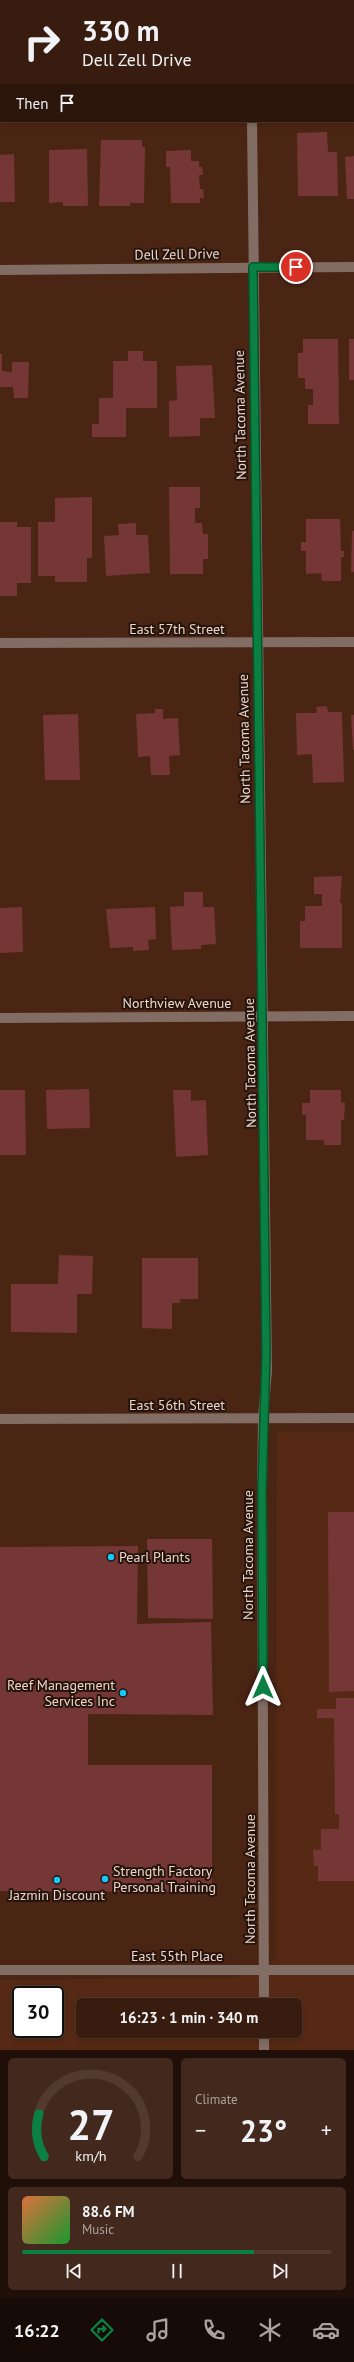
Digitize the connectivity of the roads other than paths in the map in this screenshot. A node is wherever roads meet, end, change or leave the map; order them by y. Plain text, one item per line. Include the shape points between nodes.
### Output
1 (252, 122) edge
2 (354, 266) edge
3 (253, 267) junction
4 (0, 270) edge
5 (354, 642) edge
6 (0, 643) edge
7 (257, 643) junction
8 (263, 1016) junction
9 (354, 1016) edge
10 (0, 1018) edge
11 (263, 1418) junction
12 (354, 1418) edge
13 (0, 1419) edge
14 (0, 1970) edge
15 (264, 1970) junction
16 (354, 1970) edge
17 (264, 1998) edge
18 (264, 2038) edge
19 (264, 2050) edge

1 - 3 street, North Tacoma Avenue
2 - 3 street, Dell Zell Drive
3 - 4 street, Dell Zell Drive
3 - 7 street, North Tacoma Avenue
5 - 7 street, East 57th Street
6 - 7 street, East 57th Street
7 - 8 street, North Tacoma Avenue
8 - 9 street, Northview Avenue
8 - 10 street, Northview Avenue
8 - 11 street, North Tacoma Avenue via 266,1371
11 - 12 street, East 56th Street
11 - 13 street, East 56th Street
11 - 15 street, North Tacoma Avenue
14 - 15 street, East 55th Place
15 - 16 street, East 55th Place
15 - 17 street, North Tacoma Avenue
18 - 19 street

